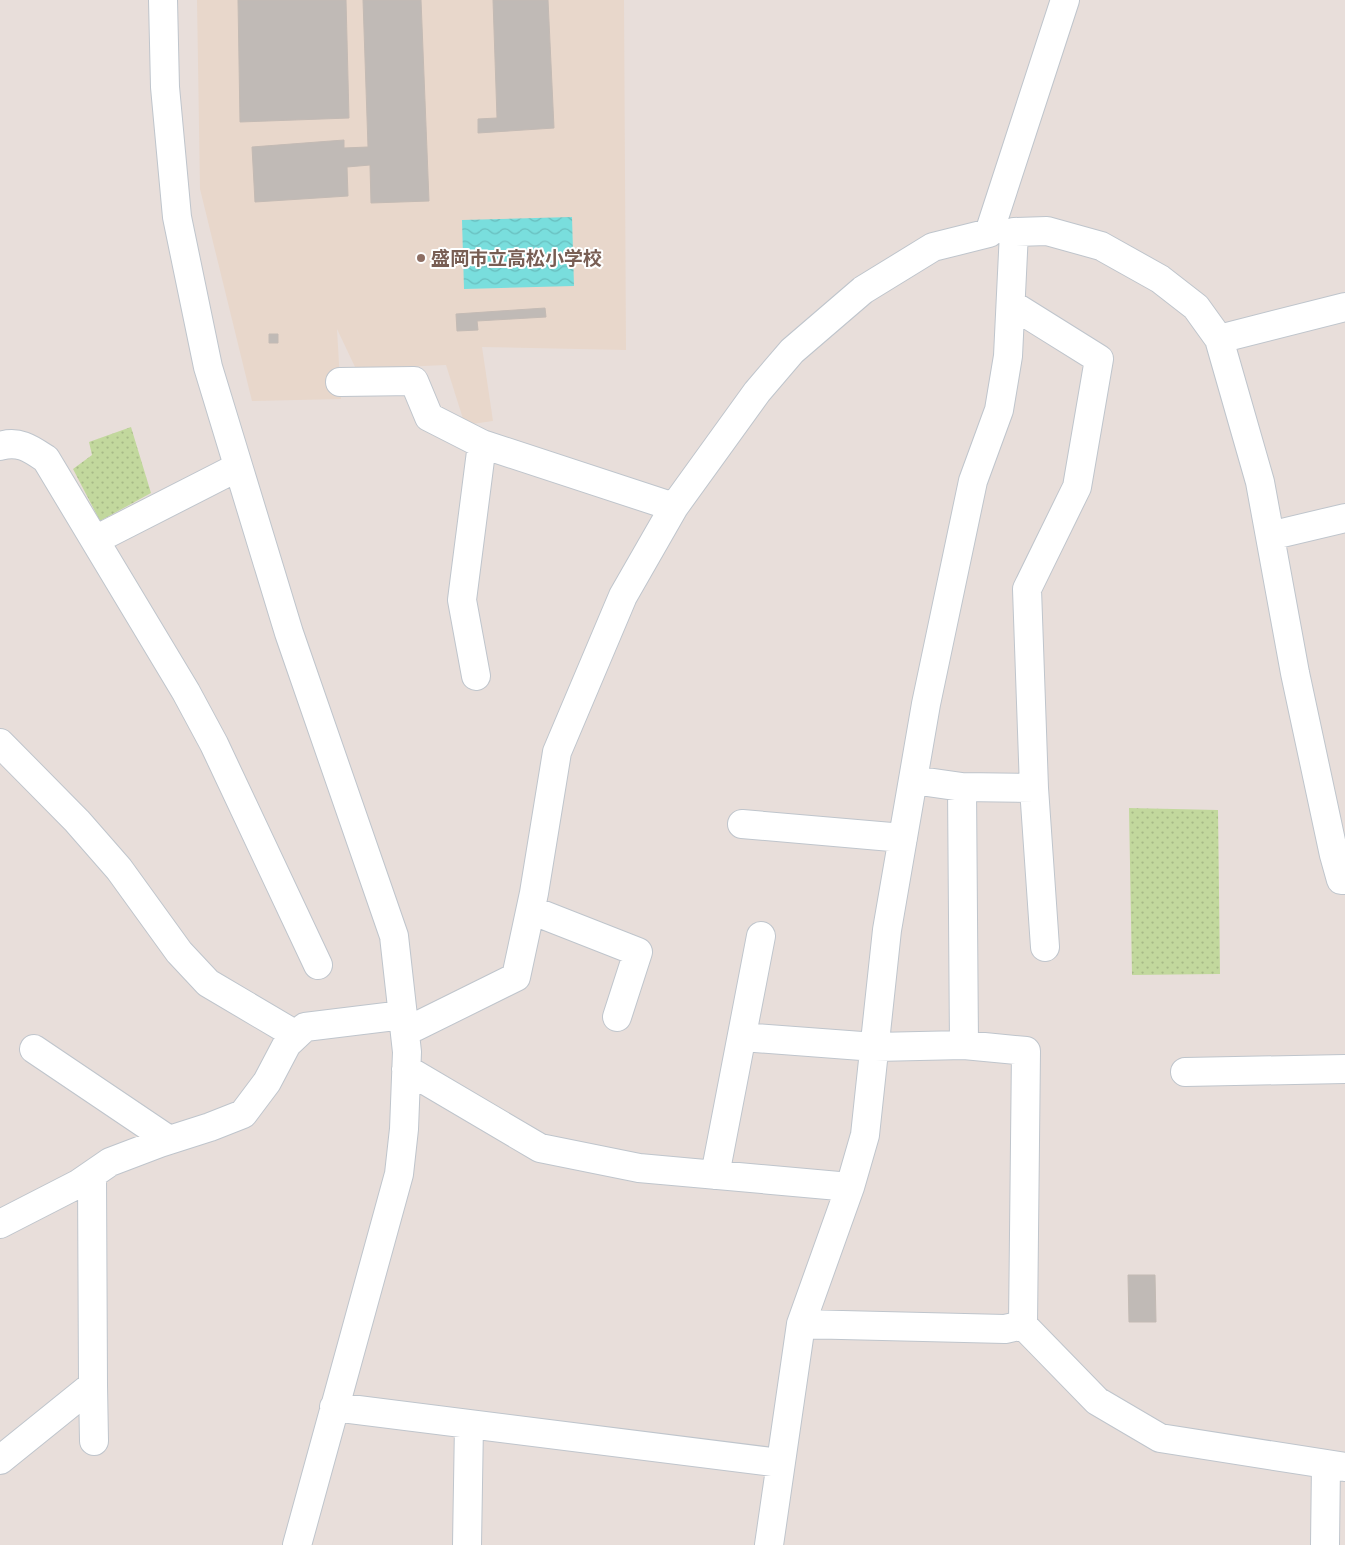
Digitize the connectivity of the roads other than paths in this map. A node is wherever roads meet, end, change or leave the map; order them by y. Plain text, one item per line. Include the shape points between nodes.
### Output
1 (163, 0) edge
2 (1065, 0) edge
3 (1011, 304) junction
4 (1345, 307) edge
5 (1218, 339) junction
6 (340, 382) dead end
7 (482, 444) junction
8 (0, 446) edge
9 (238, 467) junction
10 (674, 507) junction
11 (1345, 518) edge
12 (1270, 536) junction
13 (95, 540) junction
14 (476, 676) dead end
15 (0, 743) edge
16 (913, 780) junction
17 (962, 787) junction
18 (1034, 788) junction
19 (742, 824) dead end
20 (903, 838) junction
21 (1345, 880) edge
22 (531, 910) junction
23 (761, 936) dead end
24 (1045, 947) dead end
25 (318, 965) dead end
26 (617, 1017) dead end
27 (409, 1021) junction
28 (296, 1035) junction
29 (742, 1037) junction
30 (964, 1045) junction
31 (875, 1047) junction
32 (34, 1049) dead end
33 (406, 1068) junction
34 (1345, 1069) edge
35 (1185, 1072) dead end
36 (169, 1140) junction
37 (92, 1174) junction
38 (715, 1175) junction
39 (850, 1187) junction
40 (0, 1224) edge
41 (801, 1324) junction
42 (1023, 1325) junction
43 (93, 1385) junction
44 (334, 1408) junction
45 (468, 1424) junction
46 (94, 1441) dead end
47 (0, 1460) edge
48 (780, 1463) junction
49 (1336, 1466) edge
50 (296, 1545) edge
51 (467, 1545) edge
52 (769, 1545) edge
53 (1325, 1545) edge

1 - 9 street via 165,87 177,218 208,367
2 - 10 street via 989,233 933,248 862,290 792,351 757,392
3 - 5 street via 1014,232 1047,232 1101,246 1160,279 1196,307
3 - 16 street via 1008,356 999,410 973,482
3 - 18 street via 1099,359 1077,487 1027,589
4 - 5 street
5 - 12 street via 1260,482
6 - 7 street via 414,381 428,417
7 - 10 street
7 - 14 street via 462,600
8 - 13 street via 25,445 46,459
9 - 13 street
9 - 27 street via 289,633 394,936
10 - 22 street via 623,596 557,752
11 - 12 street
12 - 21 street via 1332,845 1341,880
13 - 25 street via 214,744
15 - 28 street via 119,868 179,952 208,984
16 - 17 street
16 - 20 street
17 - 18 street
17 - 30 street
18 - 24 street
19 - 20 street
20 - 31 street via 887,930
22 - 26 street via 638,952
22 - 27 street via 516,977
23 - 29 street
27 - 28 street via 305,1027
27 - 33 street
28 - 36 street via 286,1044 267,1082 243,1114
29 - 31 street
29 - 38 street
30 - 31 street
30 - 42 street via 1026,1051
31 - 39 street via 866,1135
32 - 36 street
33 - 38 street via 540,1148 639,1168
33 - 44 street via 399,1174
34 - 35 street
36 - 37 street via 110,1162
37 - 40 street
37 - 43 street
38 - 39 street
39 - 41 street
41 - 42 street via 1005,1329
41 - 48 street
42 - 49 street via 1097,1401 1160,1438
43 - 46 street
43 - 47 street
44 - 45 street
44 - 50 street
45 - 48 street
45 - 51 street
48 - 52 street
49 - 53 street

